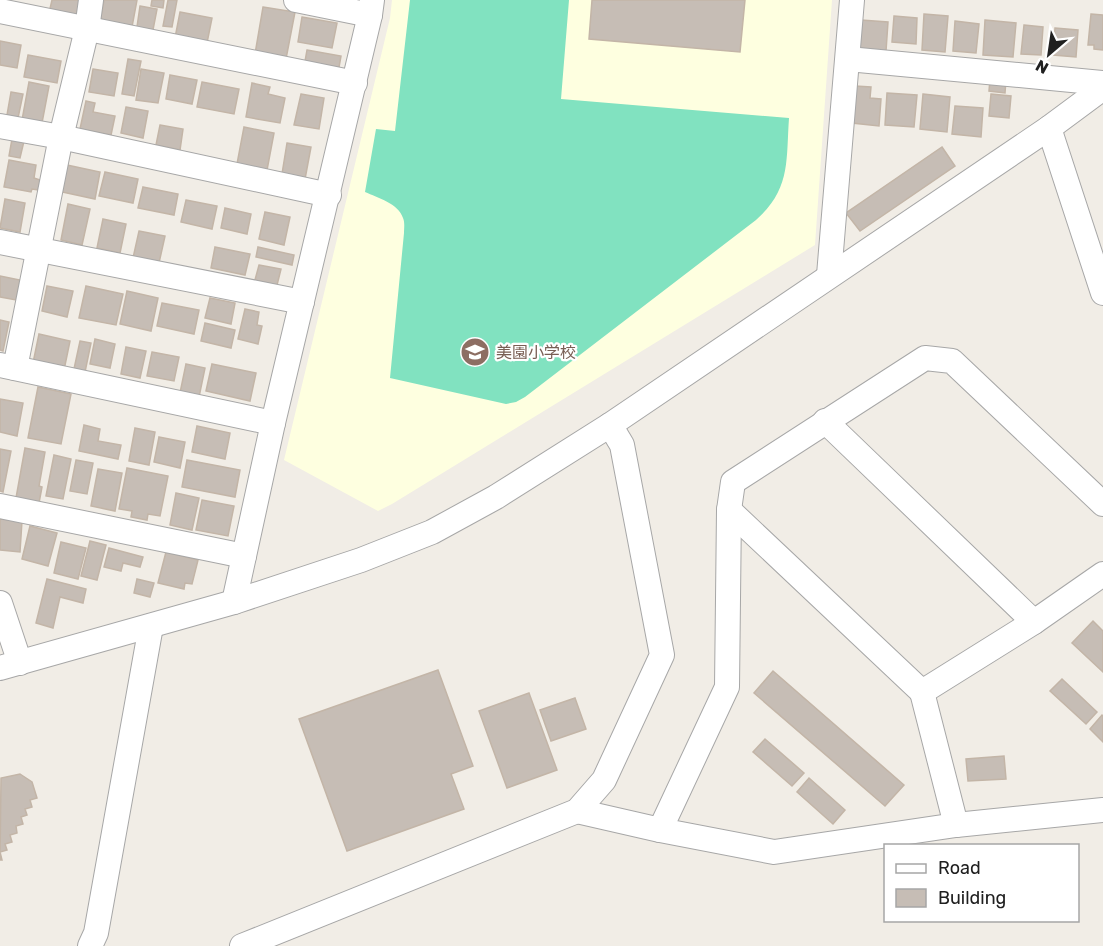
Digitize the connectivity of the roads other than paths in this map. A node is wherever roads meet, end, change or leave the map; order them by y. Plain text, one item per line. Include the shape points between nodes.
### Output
1 (91, 0) edge
2 (296, 0) edge
3 (852, 0) edge
4 (371, 7) edge
5 (0, 11) edge
6 (87, 29) junction
7 (848, 59) junction
8 (355, 82) junction
9 (1103, 82) edge
10 (1103, 88) edge
11 (0, 126) edge
12 (1049, 128) junction
13 (61, 137) junction
14 (329, 195) junction
15 (0, 242) edge
16 (38, 250) junction
17 (829, 275) junction
18 (1103, 293) edge
19 (302, 302) junction
20 (7, 367) edge
21 (825, 421) junction
22 (273, 423) junction
23 (610, 425) junction
24 (1103, 504) edge
25 (0, 506) edge
26 (729, 510) junction
27 (244, 556) junction
28 (1103, 574) edge
29 (234, 602) junction
30 (0, 603) edge
31 (1034, 622) junction
32 (151, 626) junction
33 (10, 666) edge
34 (922, 692) junction
35 (1103, 810) edge
36 (577, 811) junction
37 (956, 825) junction
38 (660, 830) junction
39 (90, 946) edge
40 (242, 946) edge

1 - 6 street
2 - 4 street
3 - 7 street
4 - 8 street
5 - 6 street
6 - 8 street
6 - 13 street
7 - 9 street
7 - 17 street
8 - 14 street
10 - 12 street
11 - 13 street
12 - 17 street
12 - 18 street
13 - 14 street
13 - 16 street
14 - 19 street
15 - 16 street
16 - 19 street
16 - 20 street
17 - 23 street
19 - 22 street
20 - 22 street
21 - 24 street via 925,358 952,361
21 - 26 street via 732,482
21 - 31 street
22 - 27 street
23 - 29 street via 432,532
23 - 36 street via 622,445 662,656 604,780
25 - 27 street
26 - 34 street
26 - 38 street via 728,687
27 - 29 street
28 - 31 street
29 - 32 street
30 - 33 street
31 - 34 street
32 - 33 street
32 - 39 street via 96,933
34 - 37 street
35 - 37 street
36 - 38 street
36 - 40 street
37 - 38 street via 774,852

